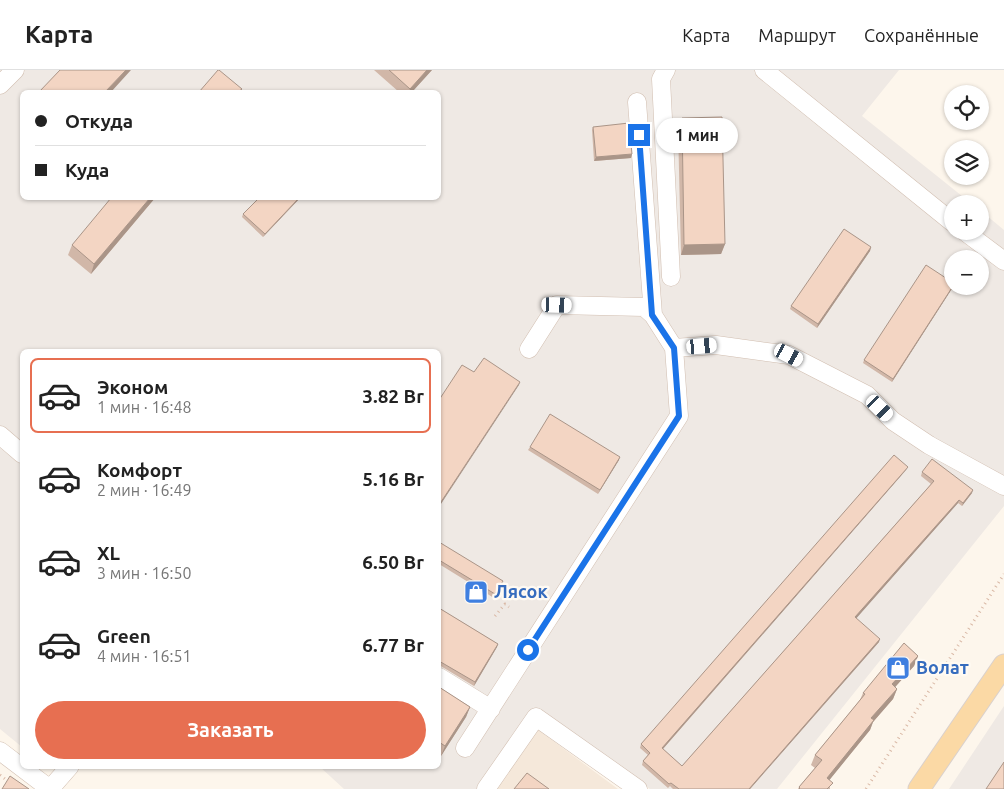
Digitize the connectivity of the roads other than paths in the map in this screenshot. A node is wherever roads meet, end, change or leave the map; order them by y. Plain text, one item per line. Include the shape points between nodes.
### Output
1 (15, 70) edge
2 (666, 70) edge
3 (764, 70) edge
4 (0, 85) edge
5 (637, 102) dead end
6 (944, 216) edge
7 (976, 240) edge
8 (1004, 260) edge
9 (671, 277) dead end
10 (652, 315) junction
11 (674, 348) junction
12 (529, 349) dead end
13 (0, 435) edge
14 (20, 452) edge
15 (1004, 486) edge
16 (1004, 665) edge
17 (441, 678) edge
18 (491, 709) junction
19 (465, 748) dead end
20 (0, 751) edge
21 (20, 766) edge
22 (24, 769) edge
23 (67, 769) edge
24 (50, 789) edge
25 (486, 789) edge
26 (638, 789) edge
27 (919, 789) edge

1 - 4 street
2 - 9 street via 662,79
3 - 6 street
5 - 10 street
7 - 8 street
10 - 11 street
10 - 12 street via 644,307 557,305
11 - 15 street via 716,345 789,355 867,395 893,421 929,445
11 - 18 street via 679,416
13 - 14 street
16 - 27 main road
17 - 18 street
18 - 19 street
20 - 21 street
22 - 24 street
23 - 24 street
25 - 26 street via 536,717

